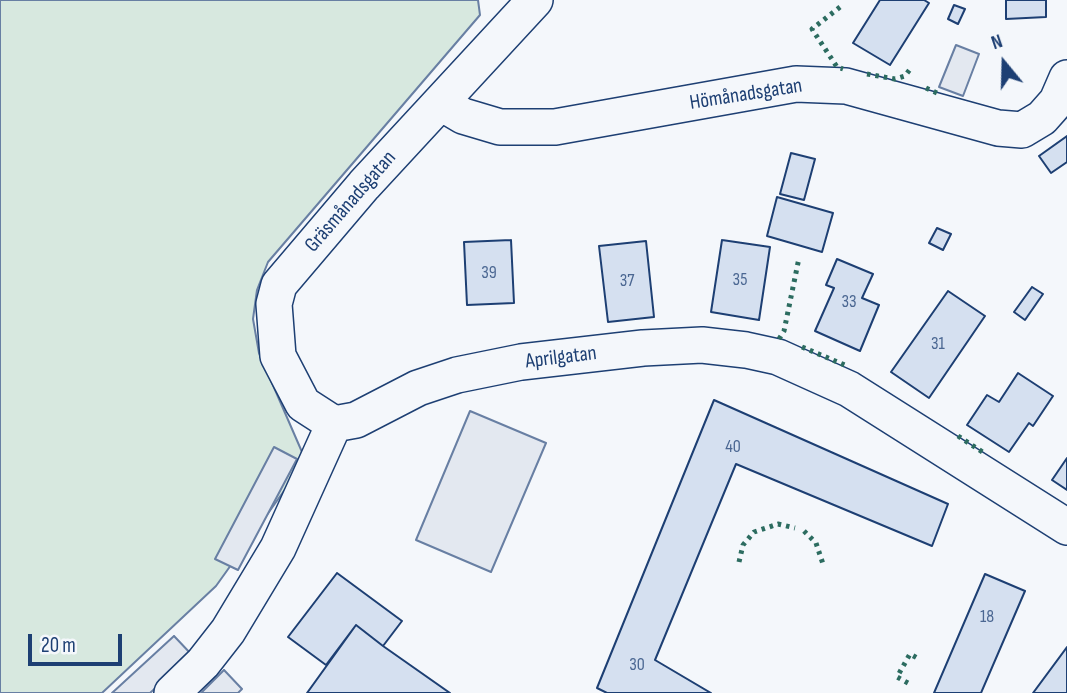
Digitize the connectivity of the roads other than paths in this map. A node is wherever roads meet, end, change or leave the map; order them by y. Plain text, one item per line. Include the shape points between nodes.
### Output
1 (535, 0) edge
2 (1067, 78) edge
3 (441, 103) junction
4 (334, 424) junction
5 (1067, 527) edge
6 (172, 693) edge

1 - 3 street, Gräsmånadsgatan
2 - 3 street, Hömånadsgatan via 1042,118 1022,130 998,128 846,86 796,84 555,127 500,127 463,116
3 - 4 street, Gräsmånadsgatan via 279,285 274,304 278,356 303,404
4 - 5 street, Aprilgatan via 366,416 418,388 457,375 521,362 643,348 702,345 746,350 778,357 849,389
4 - 6 street via 278,548 203,663

